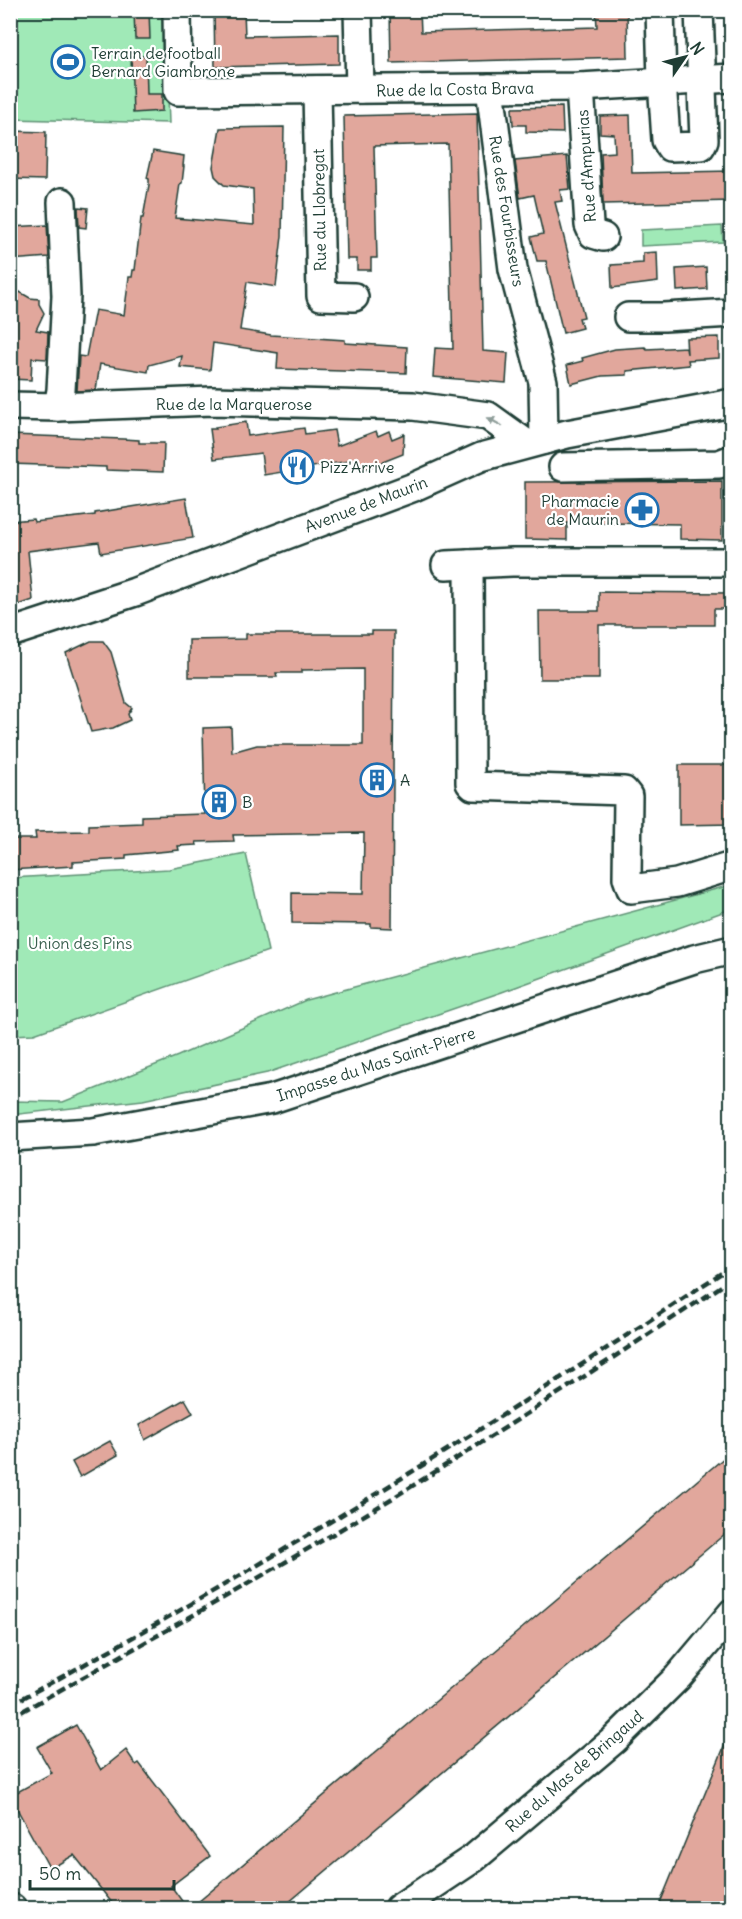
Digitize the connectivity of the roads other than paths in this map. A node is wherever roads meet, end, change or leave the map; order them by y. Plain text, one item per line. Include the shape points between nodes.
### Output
1 (177, 10) edge
2 (358, 10) edge
3 (660, 10) edge
4 (699, 10) edge
5 (732, 78) edge
6 (700, 79) junction
7 (662, 81) junction
8 (580, 87) junction
9 (490, 88) junction
10 (317, 90) junction
11 (360, 90) junction
12 (62, 202) dead end
13 (603, 237) dead end
14 (354, 297) dead end
15 (732, 313) edge
16 (628, 316) dead end
17 (10, 406) edge
18 (58, 407) junction
19 (731, 409) edge
20 (458, 414) junction
21 (536, 442) junction
22 (481, 457) junction
23 (732, 459) edge
24 (563, 467) dead end
25 (732, 562) edge
26 (10, 633) edge
27 (732, 866) edge
28 (732, 950) edge
29 (10, 1137) edge
30 (732, 1613) edge
31 (399, 1908) edge

1 - 10 street, Rue de la Costa Brava via 178,91
2 - 11 street
3 - 7 street
4 - 6 street
5 - 6 street, Rue de la Costa Brava
6 - 7 street, Rue de la Costa Brava
6 - 7 street via 704,141 700,146 670,147 666,140
7 - 8 street, Rue de la Costa Brava
8 - 9 street, Rue de la Costa Brava
8 - 13 street, Rue d'Ampurias via 589,225 593,234
9 - 11 street, Rue de la Costa Brava
9 - 21 street, Rue des Fourbisseurs via 513,269 543,382
10 - 11 street, Rue de la Costa Brava
10 - 14 street, Rue du Llobregat via 321,296
12 - 18 street via 66,296
15 - 16 street
17 - 18 street, Rue de la Marquerose
18 - 20 street, Rue de la Marquerose via 212,400 413,406
19 - 21 street, Avenue de Maurin
21 -> 20 street, Rue de la Marquerose via 488,416
20 - 22 street via 476,441
21 - 22 street, Avenue de Maurin
22 - 26 street, Avenue de Maurin via 414,487 135,592
23 - 24 street via 719,464
25 - 27 street via 458,565 470,783 624,791 628,796 627,878 631,889 677,882
28 - 29 street, Impasse du Mas Saint-Pierre via 694,958 272,1099 93,1132
30 - 31 street, Rue du Mas de Bringaud via 678,1677 614,1740 474,1858

